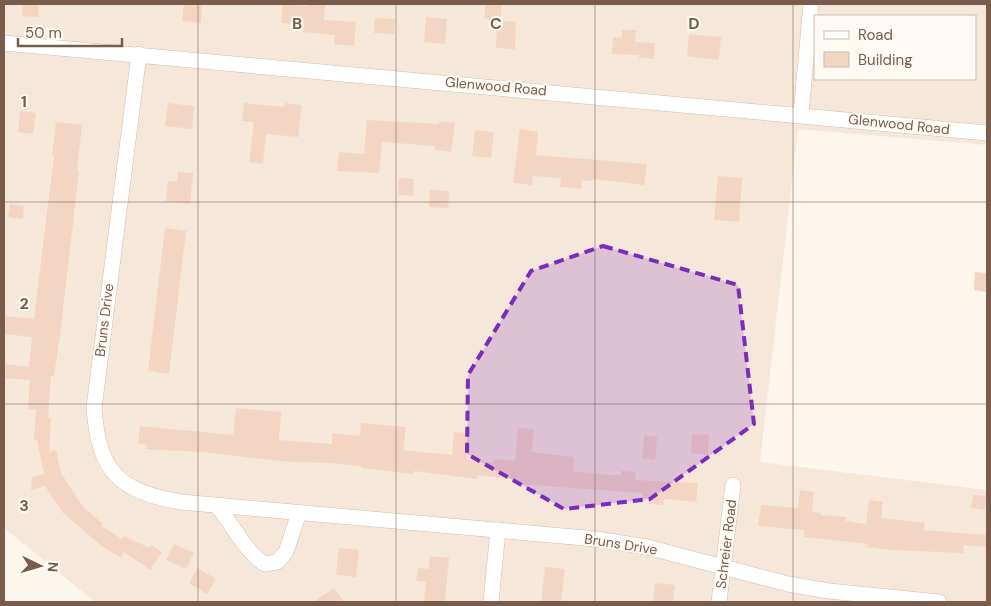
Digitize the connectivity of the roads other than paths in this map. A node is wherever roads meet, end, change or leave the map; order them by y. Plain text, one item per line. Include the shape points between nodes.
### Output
1 (811, 4) edge
2 (4, 43) edge
3 (139, 54) junction
4 (801, 114) junction
5 (987, 132) edge
6 (733, 485) dead end
7 (217, 506) junction
8 (299, 513) junction
9 (498, 530) junction
10 (724, 567) junction
11 (491, 602) edge
12 (719, 602) edge
13 (939, 602) edge

1 - 4 street
2 - 3 street, Glenwood Road
3 - 4 street, Glenwood Road
3 - 7 street, Bruns Drive via 95,387 96,429 105,459 118,478 130,488 160,498
4 - 5 street, Glenwood Road
6 - 10 street, Schreier Road
7 - 8 street, Bruns Drive
7 - 8 street via 255,558 265,564 277,562 286,552
8 - 9 street, Bruns Drive
9 - 10 street, Bruns Drive via 647,547
9 - 11 street
10 - 12 street, Schreier Road
10 - 13 street, Bruns Drive via 830,591

